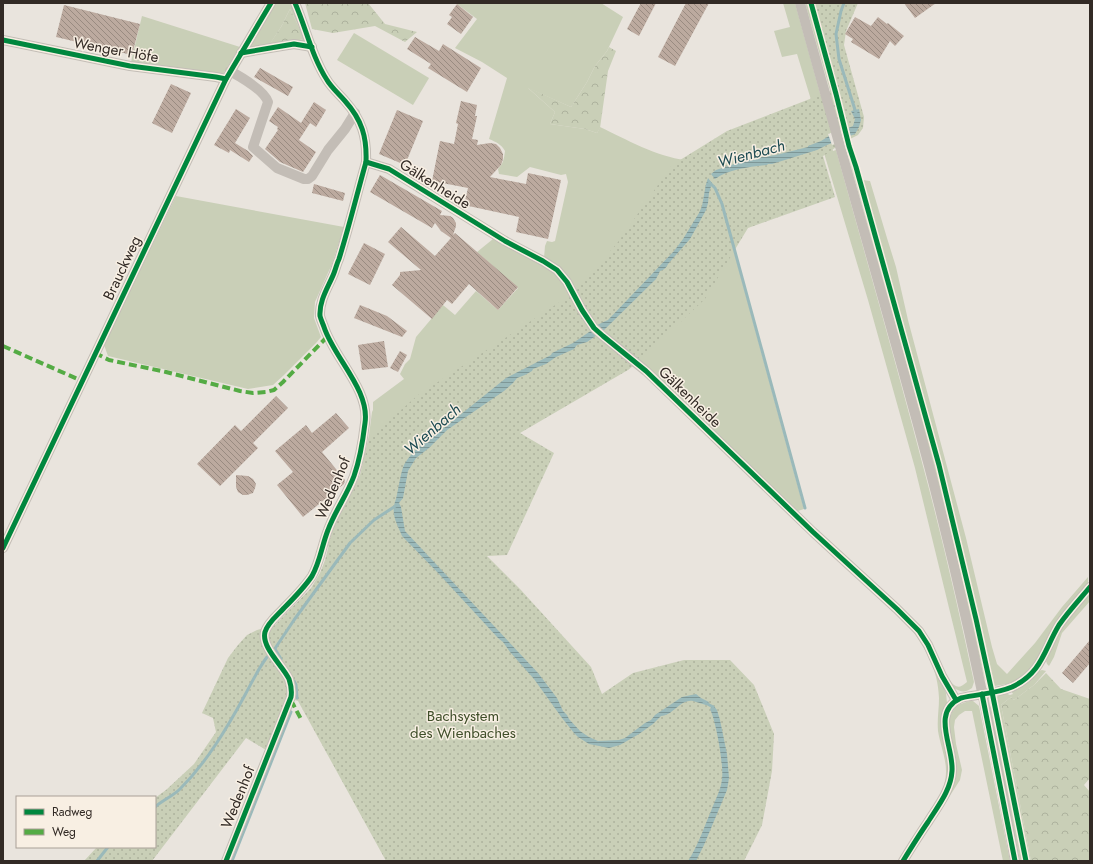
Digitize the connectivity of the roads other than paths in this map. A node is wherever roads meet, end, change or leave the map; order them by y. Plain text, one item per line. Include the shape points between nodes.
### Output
1 (271, 3) edge
2 (295, 3) edge
3 (800, 3) edge
4 (3, 40) edge
5 (312, 47) junction
6 (241, 53) junction
7 (228, 75) junction
8 (355, 113) junction
9 (366, 162) junction
10 (3, 548) edge
11 (1090, 587) edge
12 (982, 694) junction
13 (956, 700) junction
14 (226, 861) edge
15 (903, 861) edge
16 (1015, 861) edge

1 - 6 street, Brauckweg
2 - 5 street, Wedenhof
3 - 12 street via 929,467
4 - 7 street, Wenger Höfe via 130,66 216,77
5 - 6 street via 294,44
5 - 8 street, Wedenhof via 327,81
6 - 7 street, Brauckweg
7 - 8 street, Wenger Höfe via 250,82 267,98 268,102 253,147 277,168 304,179 312,176
7 - 10 street, Brauckweg
8 - 9 street, Wedenhof via 362,128 367,150
9 - 13 street, Gälkenheide via 389,169 557,270 567,282 592,326 646,371 813,532 912,623 925,639
9 - 14 street, Wedenhof via 339,257 320,310 327,336 364,400 366,421 361,448 354,475 327,531 315,569 307,583 269,624 265,632 265,640 289,680 292,692
11 - 12 street via 1060,624 1040,663 1031,674 1011,687
12 - 13 street
12 - 16 street
13 - 15 street via 950,706 945,723 952,769 951,781

